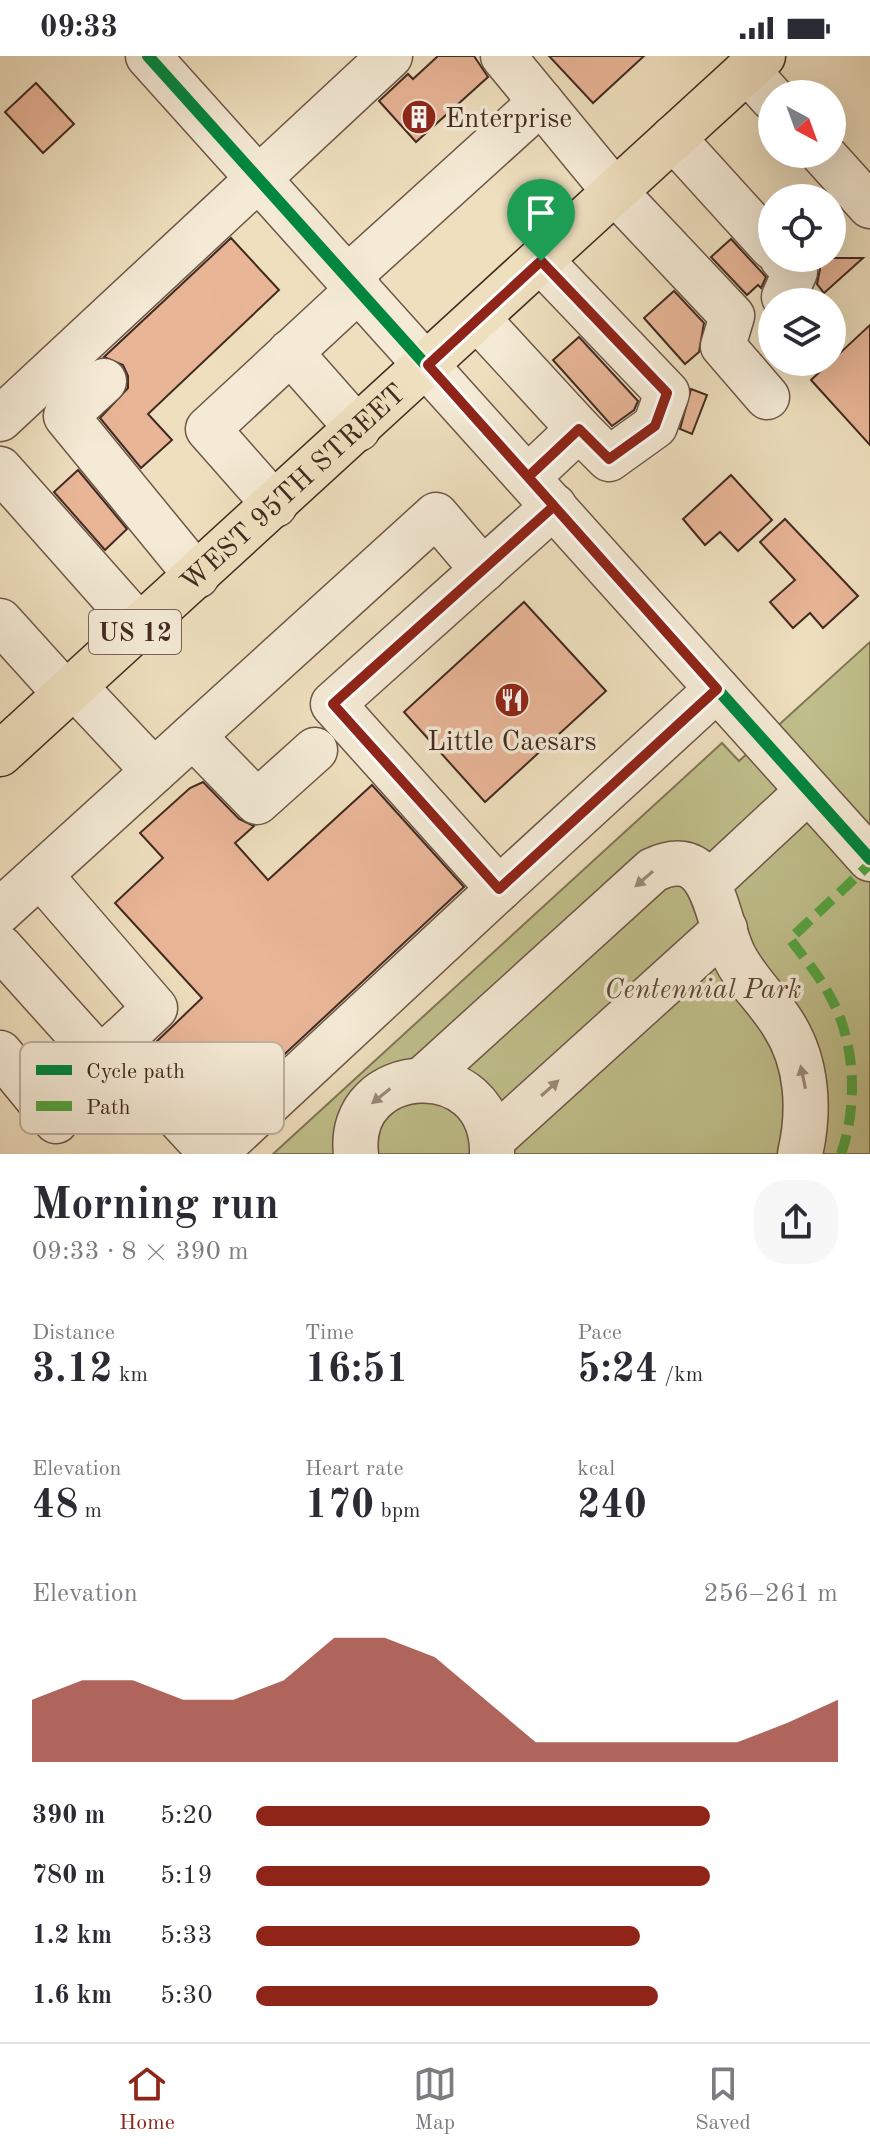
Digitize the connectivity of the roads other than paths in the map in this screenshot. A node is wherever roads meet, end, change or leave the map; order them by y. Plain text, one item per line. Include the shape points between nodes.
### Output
1 (148, 56) edge
2 (390, 56) edge
3 (503, 56) edge
4 (747, 72) edge
5 (541, 102) junction
6 (673, 138) junction
7 (836, 168) edge
8 (259, 179) junction
9 (615, 192) junction
10 (870, 206) edge
11 (758, 232) edge
12 (541, 261) junction
13 (354, 283) junction
14 (478, 319) junction
15 (290, 352) junction
16 (428, 365) junction
17 (104, 381) dead end
18 (767, 397) dead end
19 (0, 419) edge
20 (358, 429) junction
21 (579, 429) junction
22 (0, 469) edge
23 (541, 492) junction
24 (275, 505) junction
25 (483, 570) junction
26 (197, 576) junction
27 (0, 621) edge
28 (140, 627) junction
29 (285, 652) junction
30 (717, 689) junction
31 (70, 690) junction
32 (333, 704) junction
33 (193, 736) junction
34 (315, 750) dead end
35 (0, 754) edge
36 (154, 771) junction
37 (808, 791) junction
38 (870, 859) edge
39 (40, 875) junction
40 (709, 883) junction
41 (499, 889) junction
42 (0, 911) edge
43 (725, 929) junction
44 (0, 947) edge
45 (122, 1039) junction
46 (86, 1042) edge
47 (119, 1042) edge
48 (123, 1042) edge
49 (0, 1053) edge
50 (20, 1077) edge
51 (423, 1079) junction
52 (284, 1088) edge
53 (194, 1134) edge
54 (235, 1134) edge
55 (492, 1147) edge
56 (352, 1151) edge
57 (213, 1154) edge
58 (800, 1154) edge

1 - 8 street
2 - 8 street
3 - 5 street
4 - 6 main road, WEST 95TH STREET / US 12
5 - 9 street
5 - 13 street
6 - 9 main road, WEST 95TH STREET / US 12
6 - 11 street
7 - 10 street
8 - 13 street
8 - 19 street
9 - 12 main road, WEST 95TH STREET / US 12
9 - 18 street via 732,316 723,346
12 - 14 main road, WEST 95TH STREET / US 12
12 - 21 street via 667,393 655,426 609,459
13 - 15 street
13 - 16 street
14 - 16 main road, WEST 95TH STREET / US 12
14 - 21 street
15 - 20 street
15 - 24 street via 208,429
16 - 20 main road, WEST 95TH STREET / US 12
16 - 23 street
17 - 26 street via 66,416
20 - 24 main road, WEST 95TH STREET / US 12
21 - 23 street
22 - 28 street
23 - 25 street
23 - 30 street
24 - 26 main road, WEST 95TH STREET / US 12
25 - 29 street via 436,515
25 - 32 street
26 - 28 main road, WEST 95TH STREET / US 12
27 - 31 street
28 - 31 main road, WEST 95TH STREET / US 12
29 - 32 street
29 - 33 street
30 - 37 street
30 - 41 street
31 - 35 main road, WEST 95TH STREET / US 12
31 - 36 street
32 - 41 street
33 - 34 street via 257,802
33 - 36 street
36 - 39 street
37 - 38 street
37 - 40 street
39 - 42 street
39 - 45 street via 155,1008
40 - 43 street
40 -> 51 street via 683,862 671,861 653,870
41 - 52 street
55 -> 43 street
58 -> 43 street via 807,1122 797,1054 784,1025 746,977
44 - 46 street
45 - 47 street
45 - 48 street
49 - 50 street
51 - 55 street via 440,1081 469,1096 485,1116
51 -> 56 street via 381,1094 362,1117
53 - 57 street
54 - 57 street

